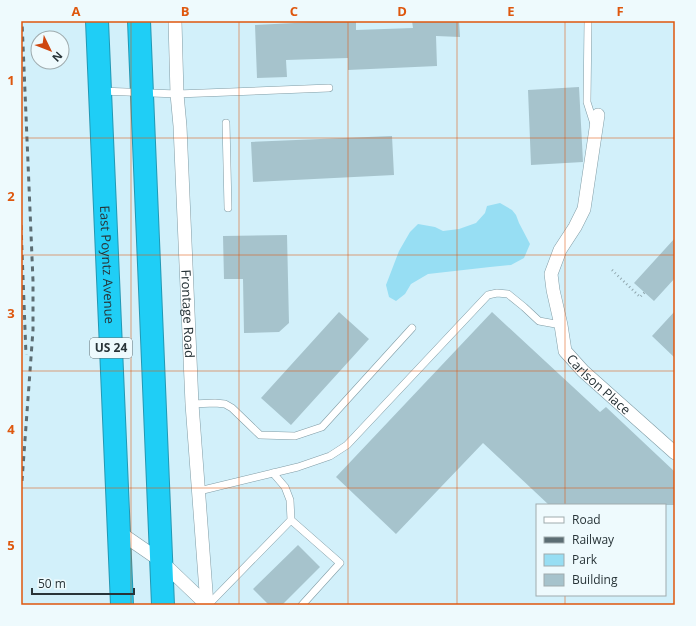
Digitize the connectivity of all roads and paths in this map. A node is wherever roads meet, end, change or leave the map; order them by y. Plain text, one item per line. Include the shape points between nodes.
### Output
1 (97, 21) edge
2 (139, 21) edge
3 (175, 21) edge
4 (588, 21) edge
5 (329, 88) dead end
6 (100, 91) junction
7 (142, 93) junction
8 (177, 94) junction
9 (598, 115) dead end
10 (226, 123) dead end
11 (596, 130) junction
12 (228, 208) dead end
13 (612, 270) dead end
14 (644, 292) dead end
15 (561, 325) junction
16 (412, 328) dead end
17 (192, 404) junction
18 (675, 453) edge
19 (274, 473) junction
20 (198, 491) junction
21 (291, 520) junction
22 (119, 532) junction
23 (161, 561) junction
24 (122, 605) edge
25 (163, 605) edge
26 (207, 605) edge
27 (302, 605) edge

1 - 6 highway, East Poyntz Avenue / US 24
2 - 7 highway
3 - 8 street, Frontage Road
4 - 11 lane via 587,102
5 - 8 lane
6 - 7 lane
6 - 22 highway, East Poyntz Avenue / US 24
7 - 8 lane
7 - 23 highway
8 - 17 street, Frontage Road
9 - 11 street, Carlson Place
10 - 12 lane
11 - 15 street, Carlson Place via 584,209 576,227 560,250 551,274 552,290
13 - 14 path via 640,297
15 - 18 street, Carlson Place via 565,350 583,371
15 - 19 lane via 539,321 508,294 488,295 347,445 330,456
16 - 17 lane via 322,427 296,436 260,435 225,404
17 - 20 street, Frontage Road
19 - 20 lane
19 - 21 lane via 285,487 290,500
20 - 26 street, Frontage Road
21 - 26 lane
21 - 27 lane via 340,563
22 - 23 street
22 - 24 highway, East Poyntz Avenue / US 24
23 - 25 highway
23 - 26 street

